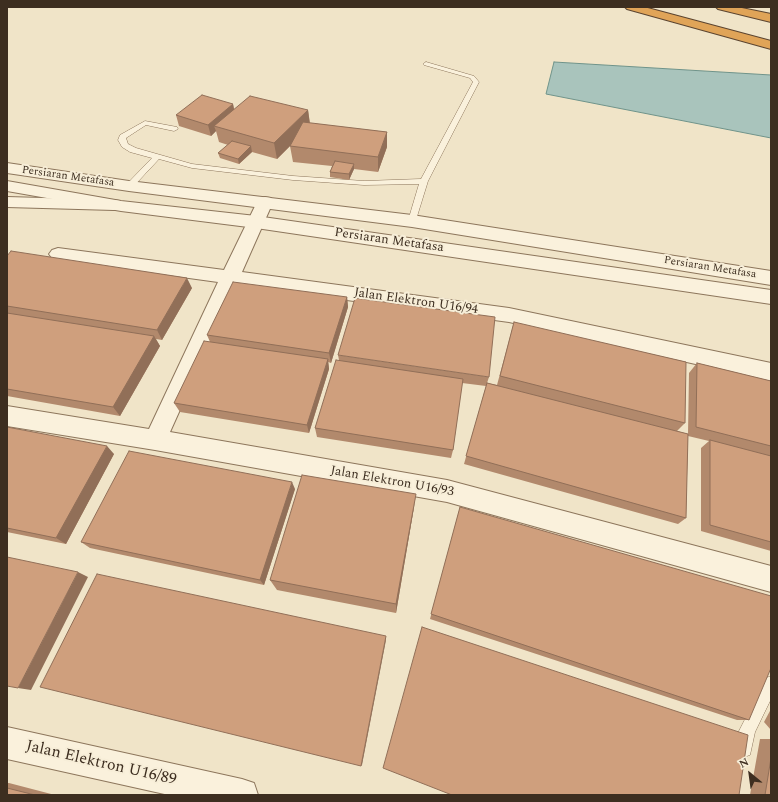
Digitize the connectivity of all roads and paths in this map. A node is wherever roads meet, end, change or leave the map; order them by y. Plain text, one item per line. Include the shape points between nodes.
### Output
1 (631, 7) edge
2 (722, 7) edge
3 (771, 18) edge
4 (771, 45) edge
5 (426, 64) dead end
6 (174, 129) dead end
7 (157, 157) junction
8 (7, 168) edge
9 (424, 181) junction
10 (7, 186) edge
11 (129, 186) junction
12 (7, 202) edge
13 (265, 202) junction
14 (121, 206) junction
15 (412, 221) junction
16 (256, 222) junction
17 (58, 254) dead end
18 (231, 277) junction
19 (771, 278) edge
20 (771, 297) edge
21 (771, 372) edge
22 (7, 416) edge
23 (155, 440) junction
24 (771, 578) edge
25 (771, 683) edge
26 (7, 743) edge
27 (740, 767) edge
28 (242, 795) edge

1 - 4 highway
2 - 3 highway
5 - 9 lane via 472,77 476,82
6 - 7 lane via 145,123 122,140 133,150
7 - 9 lane via 192,166 293,178 364,183
7 - 11 lane
8 - 11 street, Persiaran Metafasa
9 - 15 lane
10 - 14 street, Persiaran Metafasa
11 - 13 street, Persiaran Metafasa
12 - 14 street
13 - 15 street, Persiaran Metafasa
13 - 16 street
14 - 16 street, Persiaran Metafasa
15 - 19 street, Persiaran Metafasa
16 - 18 street
16 - 20 street, Persiaran Metafasa
17 - 18 street, Jalan Elektron U16/94
18 - 21 street, Jalan Elektron U16/94 via 509,315
18 - 23 street
22 - 23 street, Jalan Elektron U16/93
23 - 24 street, Jalan Elektron U16/93 via 447,491
25 - 27 lane via 747,731
26 - 28 street, Jalan Elektron U16/89

